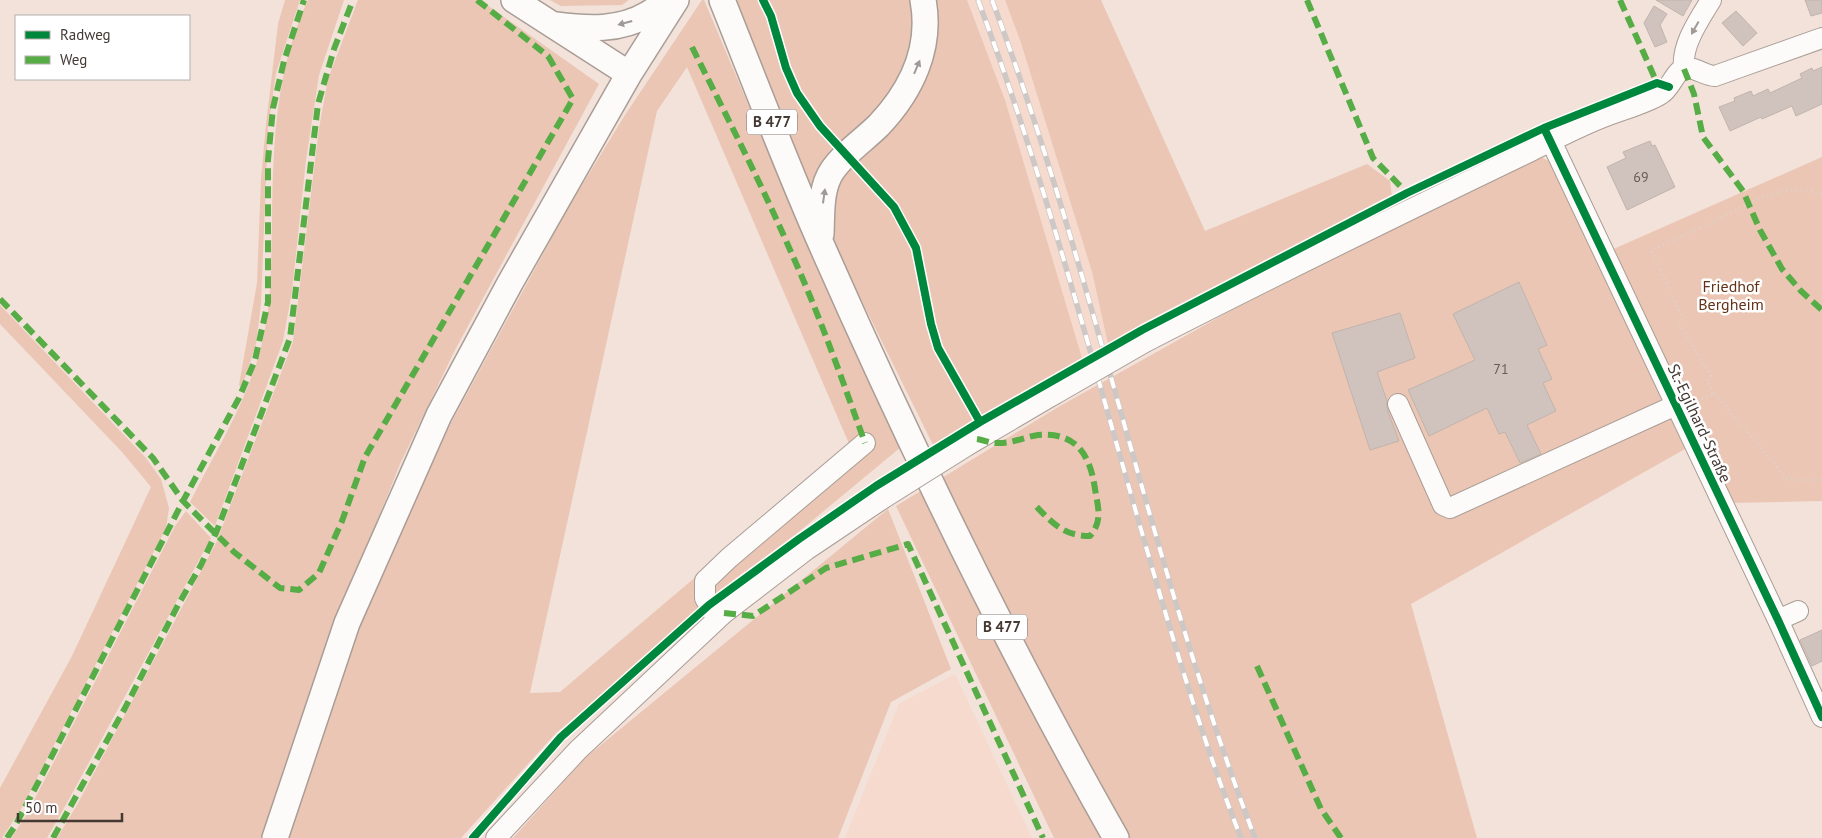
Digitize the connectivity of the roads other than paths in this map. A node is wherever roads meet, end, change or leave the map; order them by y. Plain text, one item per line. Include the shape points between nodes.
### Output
1 (514, 0) edge
2 (667, 0) edge
3 (676, 0) edge
4 (722, 0) edge
5 (923, 0) edge
6 (1711, 0) edge
7 (553, 25) junction
8 (1822, 38) edge
9 (1684, 69) junction
10 (629, 74) junction
11 (1551, 141) junction
12 (821, 244) junction
13 (1398, 404) dead end
14 (1677, 407) junction
15 (865, 443) dead end
16 (1798, 611) dead end
17 (717, 620) junction
18 (1778, 620) junction
19 (1822, 717) edge
20 (275, 838) edge
21 (496, 838) edge
22 (1116, 838) edge

1 - 7 main road
2 -> 7 main road via 648,14 605,28
3 - 10 main road
4 - 12 main road, B 477
12 -> 5 main road via 824,188 831,172 901,99 919,64 925,40
6 -> 9 street via 1690,38 1683,58
7 - 10 main road
8 - 9 street via 1715,76
9 - 11 street via 1661,94
10 - 20 main road via 439,415 347,623
11 - 14 street, St.-Egilhard-Straße
11 - 17 street, bridge via 1145,342 882,499 806,550
12 - 22 main road, B 477 via 968,561
13 - 14 street via 1443,505 1450,508
14 - 18 street, St.-Egilhard-Straße
15 - 17 street via 704,581 705,598
16 - 18 street
17 - 21 street via 578,750
18 - 19 street, St.-Egilhard-Straße

